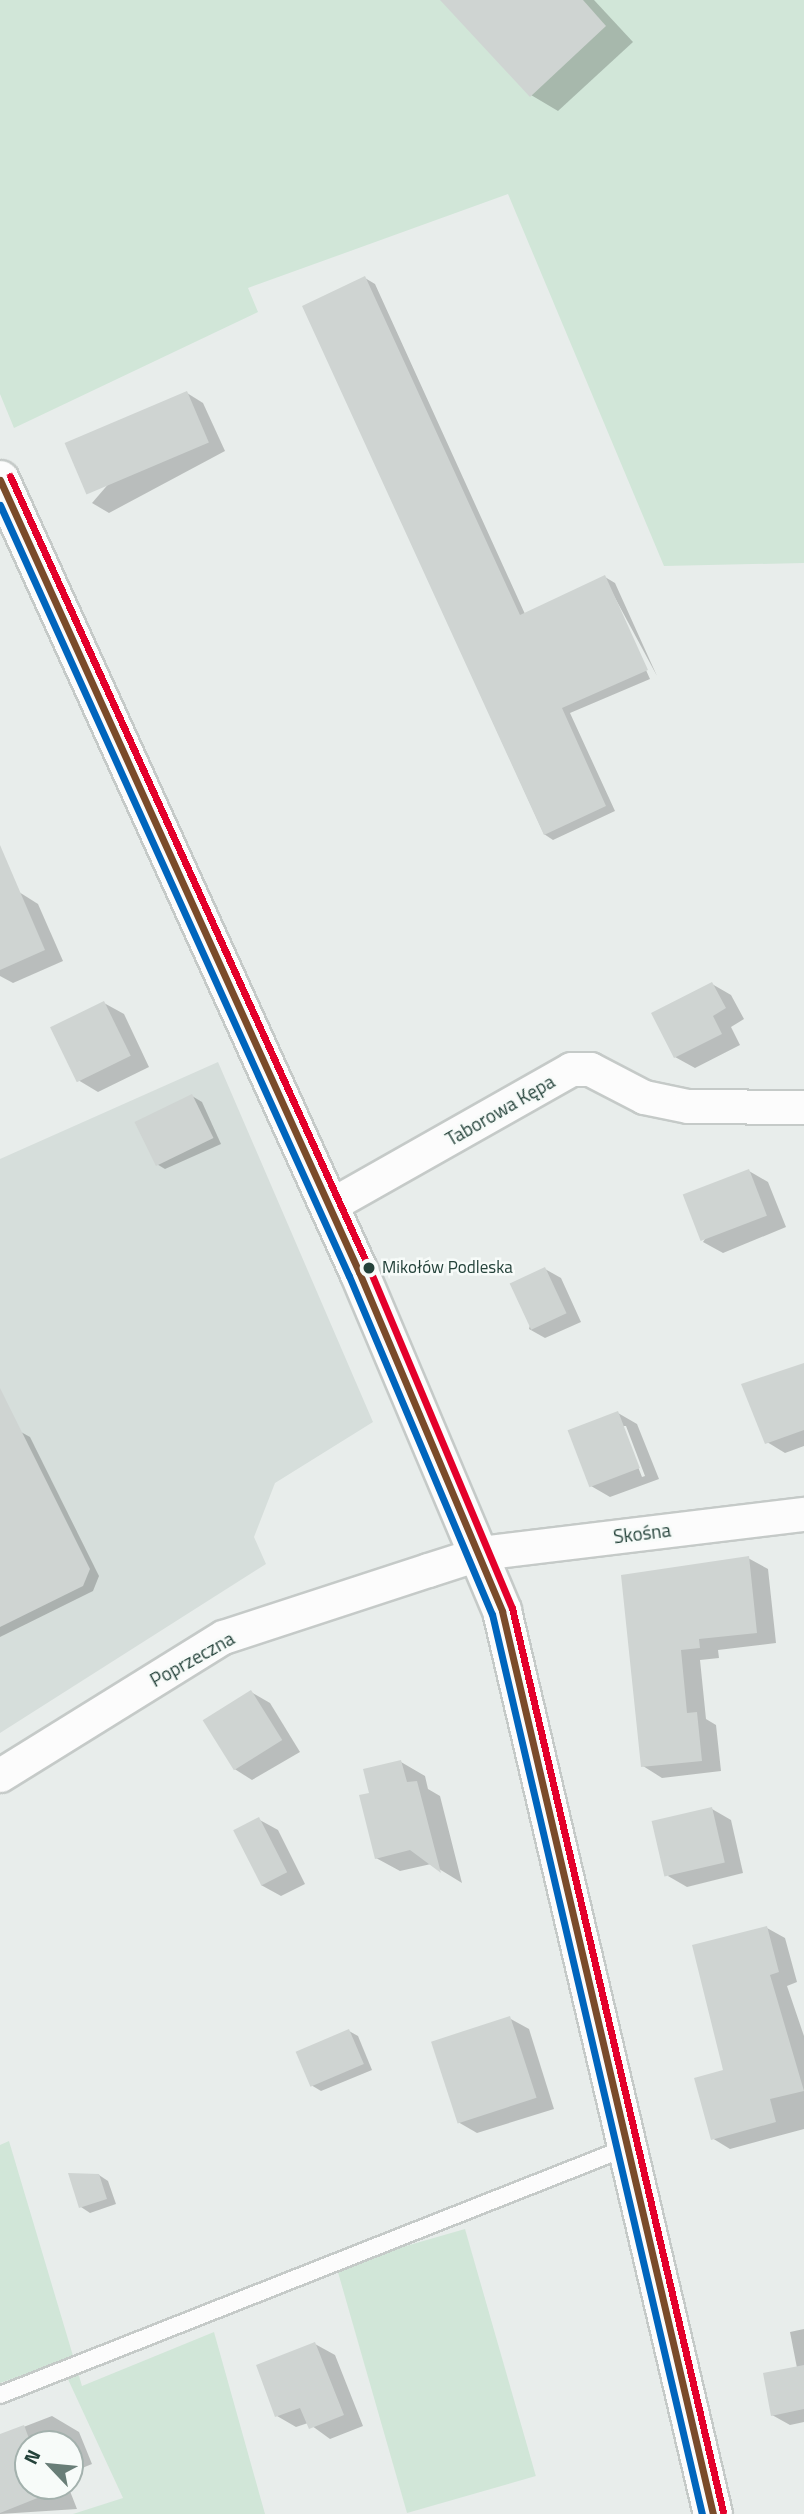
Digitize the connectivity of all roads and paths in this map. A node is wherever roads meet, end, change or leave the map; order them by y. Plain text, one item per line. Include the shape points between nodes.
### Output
1 (0, 480) edge
2 (804, 1107) edge
3 (329, 1206) junction
4 (804, 1514) edge
5 (481, 1553) junction
6 (0, 1775) edge
7 (628, 2147) junction
8 (0, 2395) edge
9 (713, 2514) edge

1 - 3 street
2 - 3 street, Taborowa Kępa via 688,1106 644,1097 590,1069 571,1069
3 - 5 street
4 - 5 street, Skośna
5 - 6 street, Poprzeczna via 223,1637
5 - 7 street via 524,1696
7 - 8 lane
7 - 9 street

